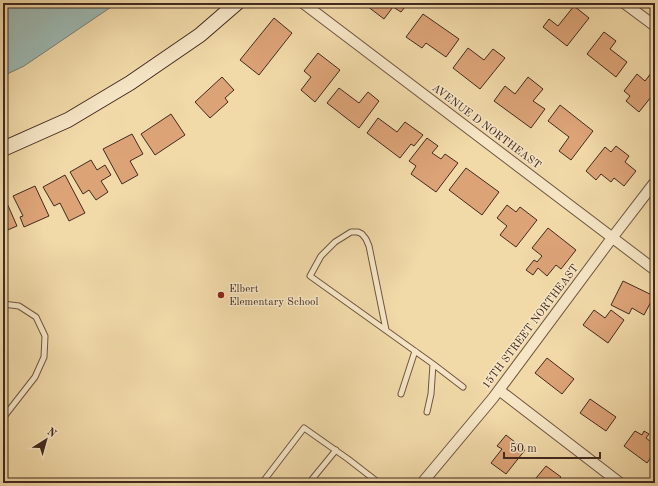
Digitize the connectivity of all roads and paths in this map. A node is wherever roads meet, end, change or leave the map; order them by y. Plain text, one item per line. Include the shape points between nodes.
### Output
1 (237, 3) edge
2 (303, 3) edge
3 (624, 3) edge
4 (655, 26) edge
5 (3, 149) edge
6 (655, 182) edge
7 (612, 238) junction
8 (655, 270) edge
9 (3, 304) edge
10 (386, 330) junction
11 (415, 351) junction
12 (433, 364) junction
13 (463, 387) dead end
14 (499, 390) junction
15 (401, 394) dead end
16 (427, 412) dead end
17 (3, 418) edge
18 (336, 450) junction
19 (262, 483) edge
20 (310, 483) edge
21 (380, 483) edge
22 (422, 483) edge
23 (620, 483) edge

1 - 5 street via 200,35 130,83 68,120
2 - 7 street, AVENUE D NORTHEAST
3 - 4 street
6 - 7 street, 15TH STREET NORTHEAST
7 - 8 street, AVENUE D NORTHEAST
7 - 14 street, 15TH STREET NORTHEAST
9 - 17 lane via 19,306 36,317 45,336 44,357 35,377
10 - 10 lane via 310,276 321,256 334,242 351,232 362,234 370,246
10 - 11 lane
11 - 12 lane
11 - 15 lane
12 - 13 lane
12 - 16 lane
14 - 22 street, 15TH STREET NORTHEAST
14 - 23 street
18 - 19 lane via 304,428
18 - 20 lane
18 - 21 lane

